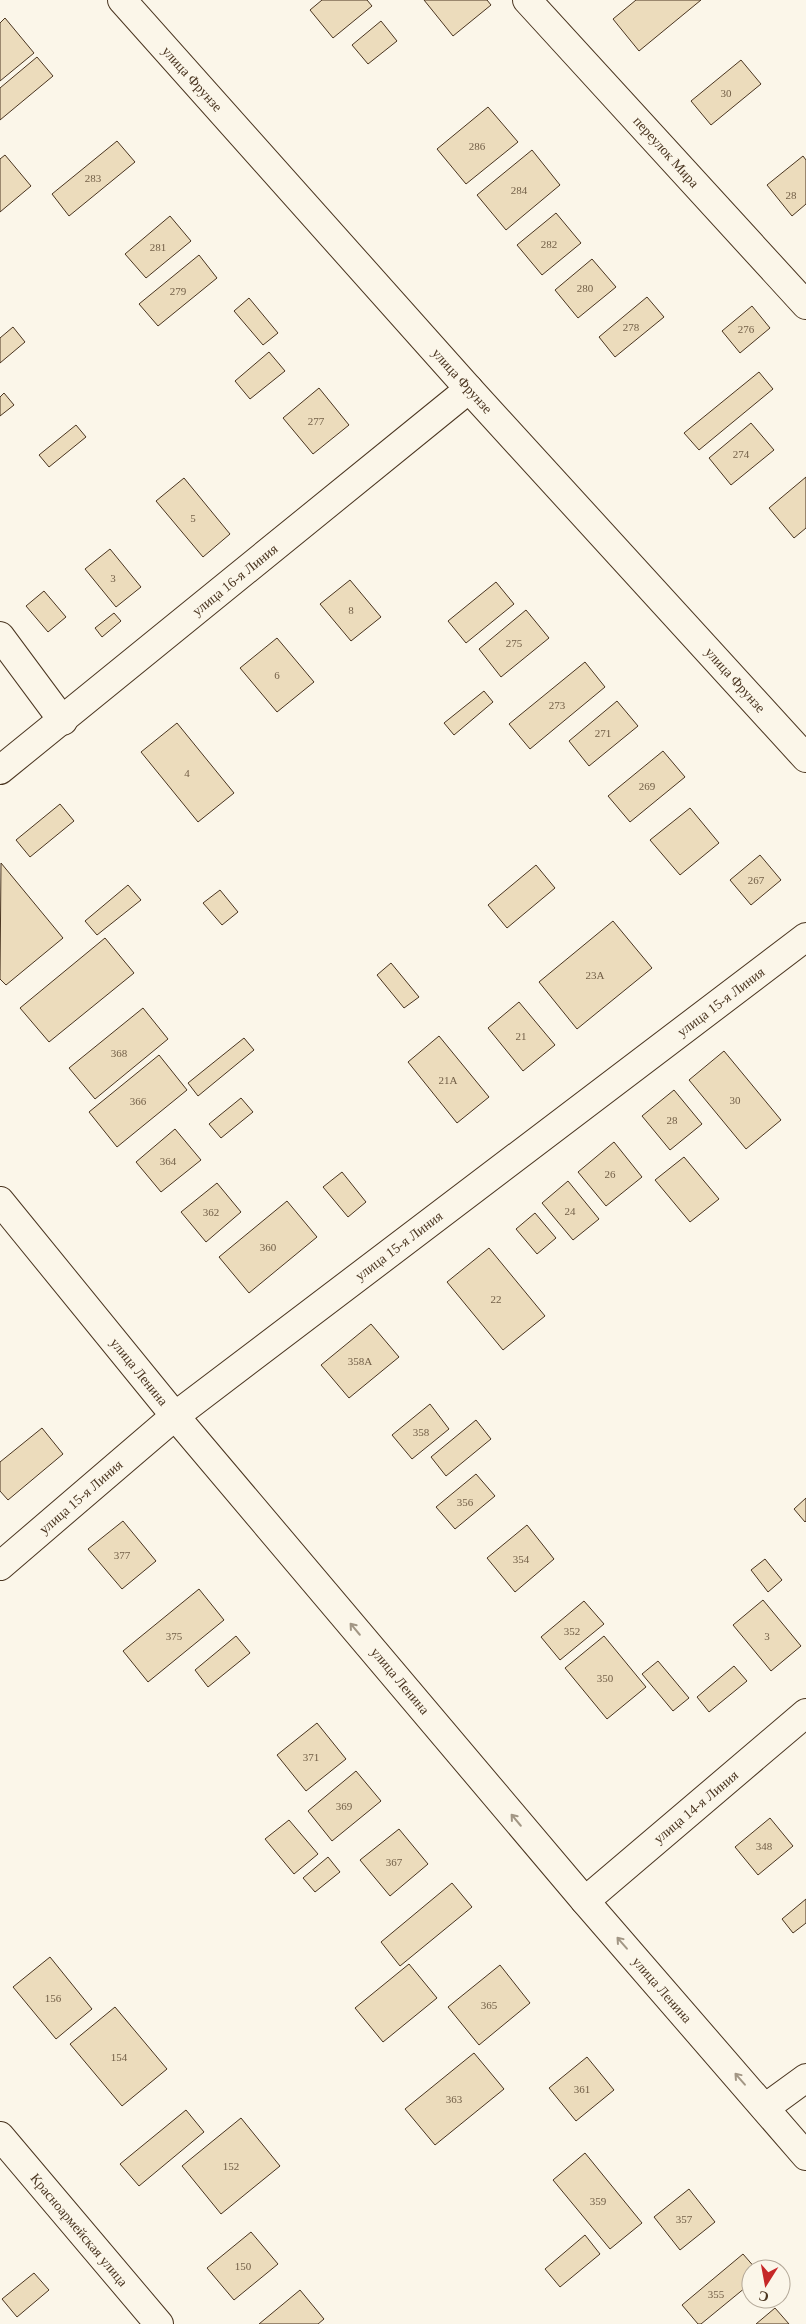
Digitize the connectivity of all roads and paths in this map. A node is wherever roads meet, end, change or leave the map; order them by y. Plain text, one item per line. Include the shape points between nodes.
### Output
1 (122, 0) edge
2 (527, 0) edge
3 (806, 305) edge
4 (469, 389) junction
5 (0, 636) edge
6 (63, 720) junction
7 (806, 758) edge
8 (0, 770) edge
9 (806, 937) edge
10 (0, 1201) edge
11 (175, 1416) junction
12 (0, 1566) edge
13 (806, 1713) edge
14 (585, 1901) junction
15 (806, 2078) edge
16 (765, 2108) junction
17 (0, 2136) edge
18 (806, 2156) edge
19 (158, 2324) edge

1 - 4 street, улица Фрунзе
2 - 3 street, переулок Мира
4 - 6 street, улица 16-я Линия
4 - 7 street, улица Фрунзе
5 - 6 street
6 - 8 street, улица 16-я Линия
9 - 11 street, улица 15-я Линия
10 - 11 street, улица Ленина
11 - 12 street, улица 15-я Линия
14 -> 11 street, улица Ленина
13 - 14 street, улица 14-я Линия
16 -> 14 street, улица Ленина
15 - 16 street
16 - 18 street, улица Ленина
17 - 19 street, Красноармейская улица

